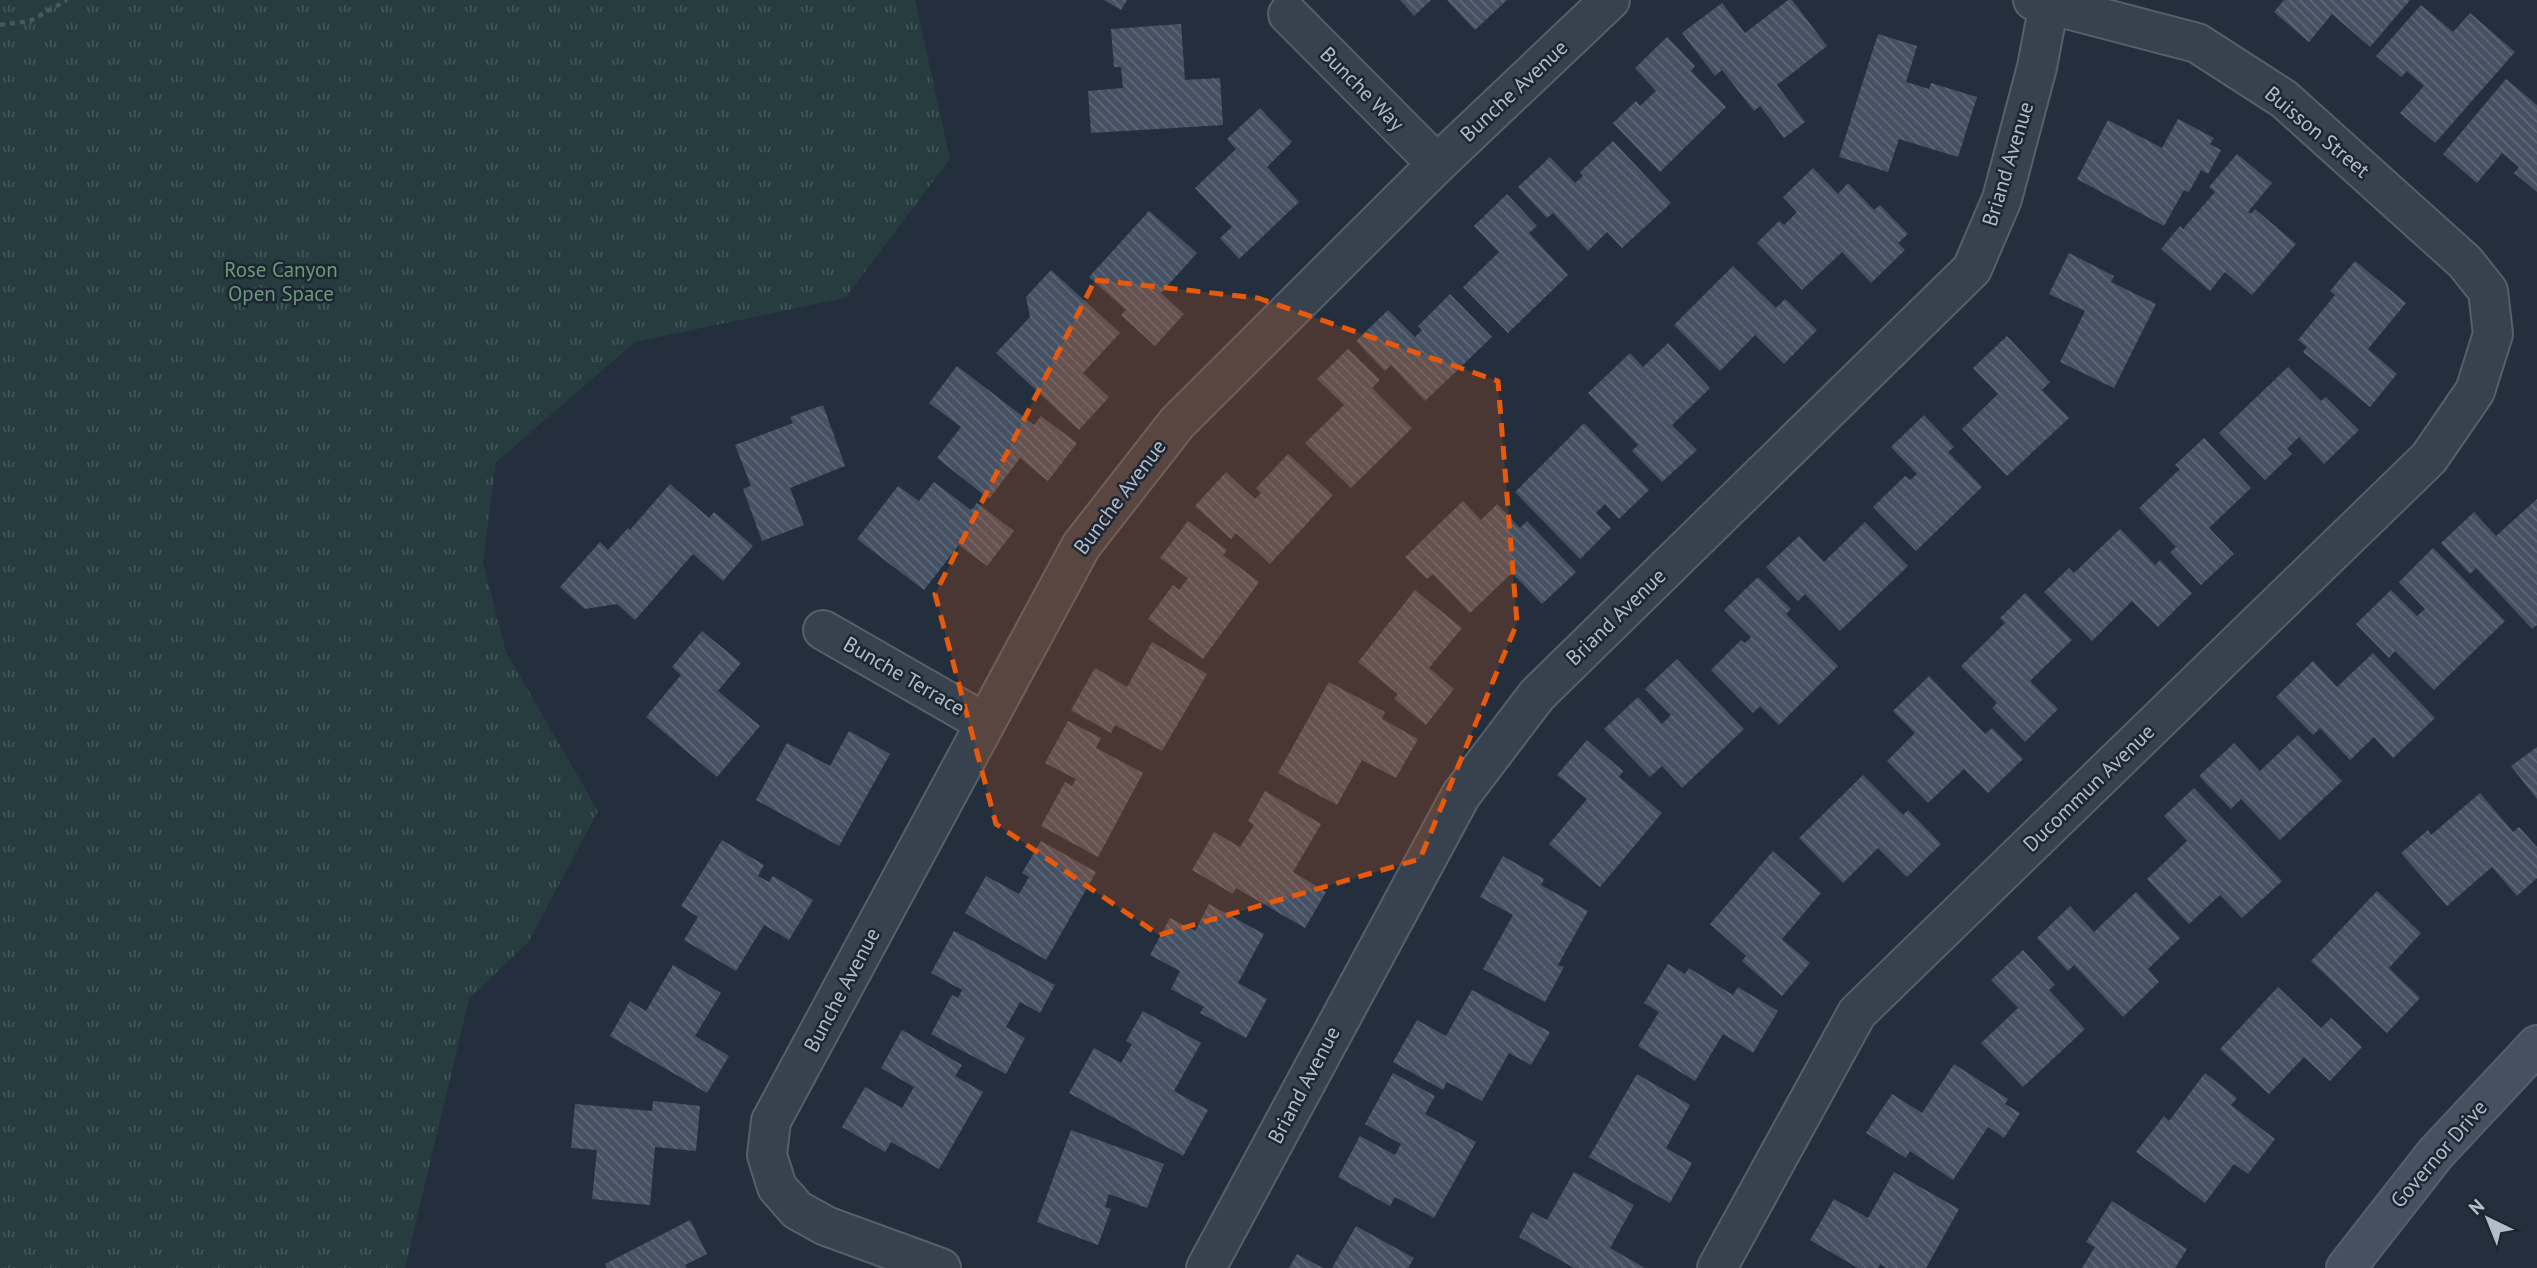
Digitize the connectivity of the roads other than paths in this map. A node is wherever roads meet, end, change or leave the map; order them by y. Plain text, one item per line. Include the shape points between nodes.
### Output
1 (1610, 0) edge
2 (2041, 2) edge
3 (1288, 14) dead end
4 (1437, 164) junction
5 (2493, 334) joint
6 (823, 630) dead end
7 (985, 723) junction
8 (2537, 1045) edge
9 (942, 1268) edge
10 (1206, 1268) edge
11 (1717, 1268) edge
12 (2346, 1268) edge

1 - 4 street, Bunche Avenue
2 - 5 street, Buisson Street via 2197,43 2284,99 2465,262 2488,291
2 - 10 street, Briand Avenue via 2036,66 2002,199 1972,270 1528,706 1461,795
3 - 4 street, Bunche Way
4 - 7 street, Bunche Avenue via 1177,423 1081,546
5 - 11 street, Ducommun Avenue via 2475,391 2429,458 1857,1013
6 - 7 street, Bunche Terrace
7 - 9 street, Bunche Avenue via 771,1121 767,1155 777,1187 797,1210 826,1226
8 - 12 street, Governor Drive via 2436,1153

